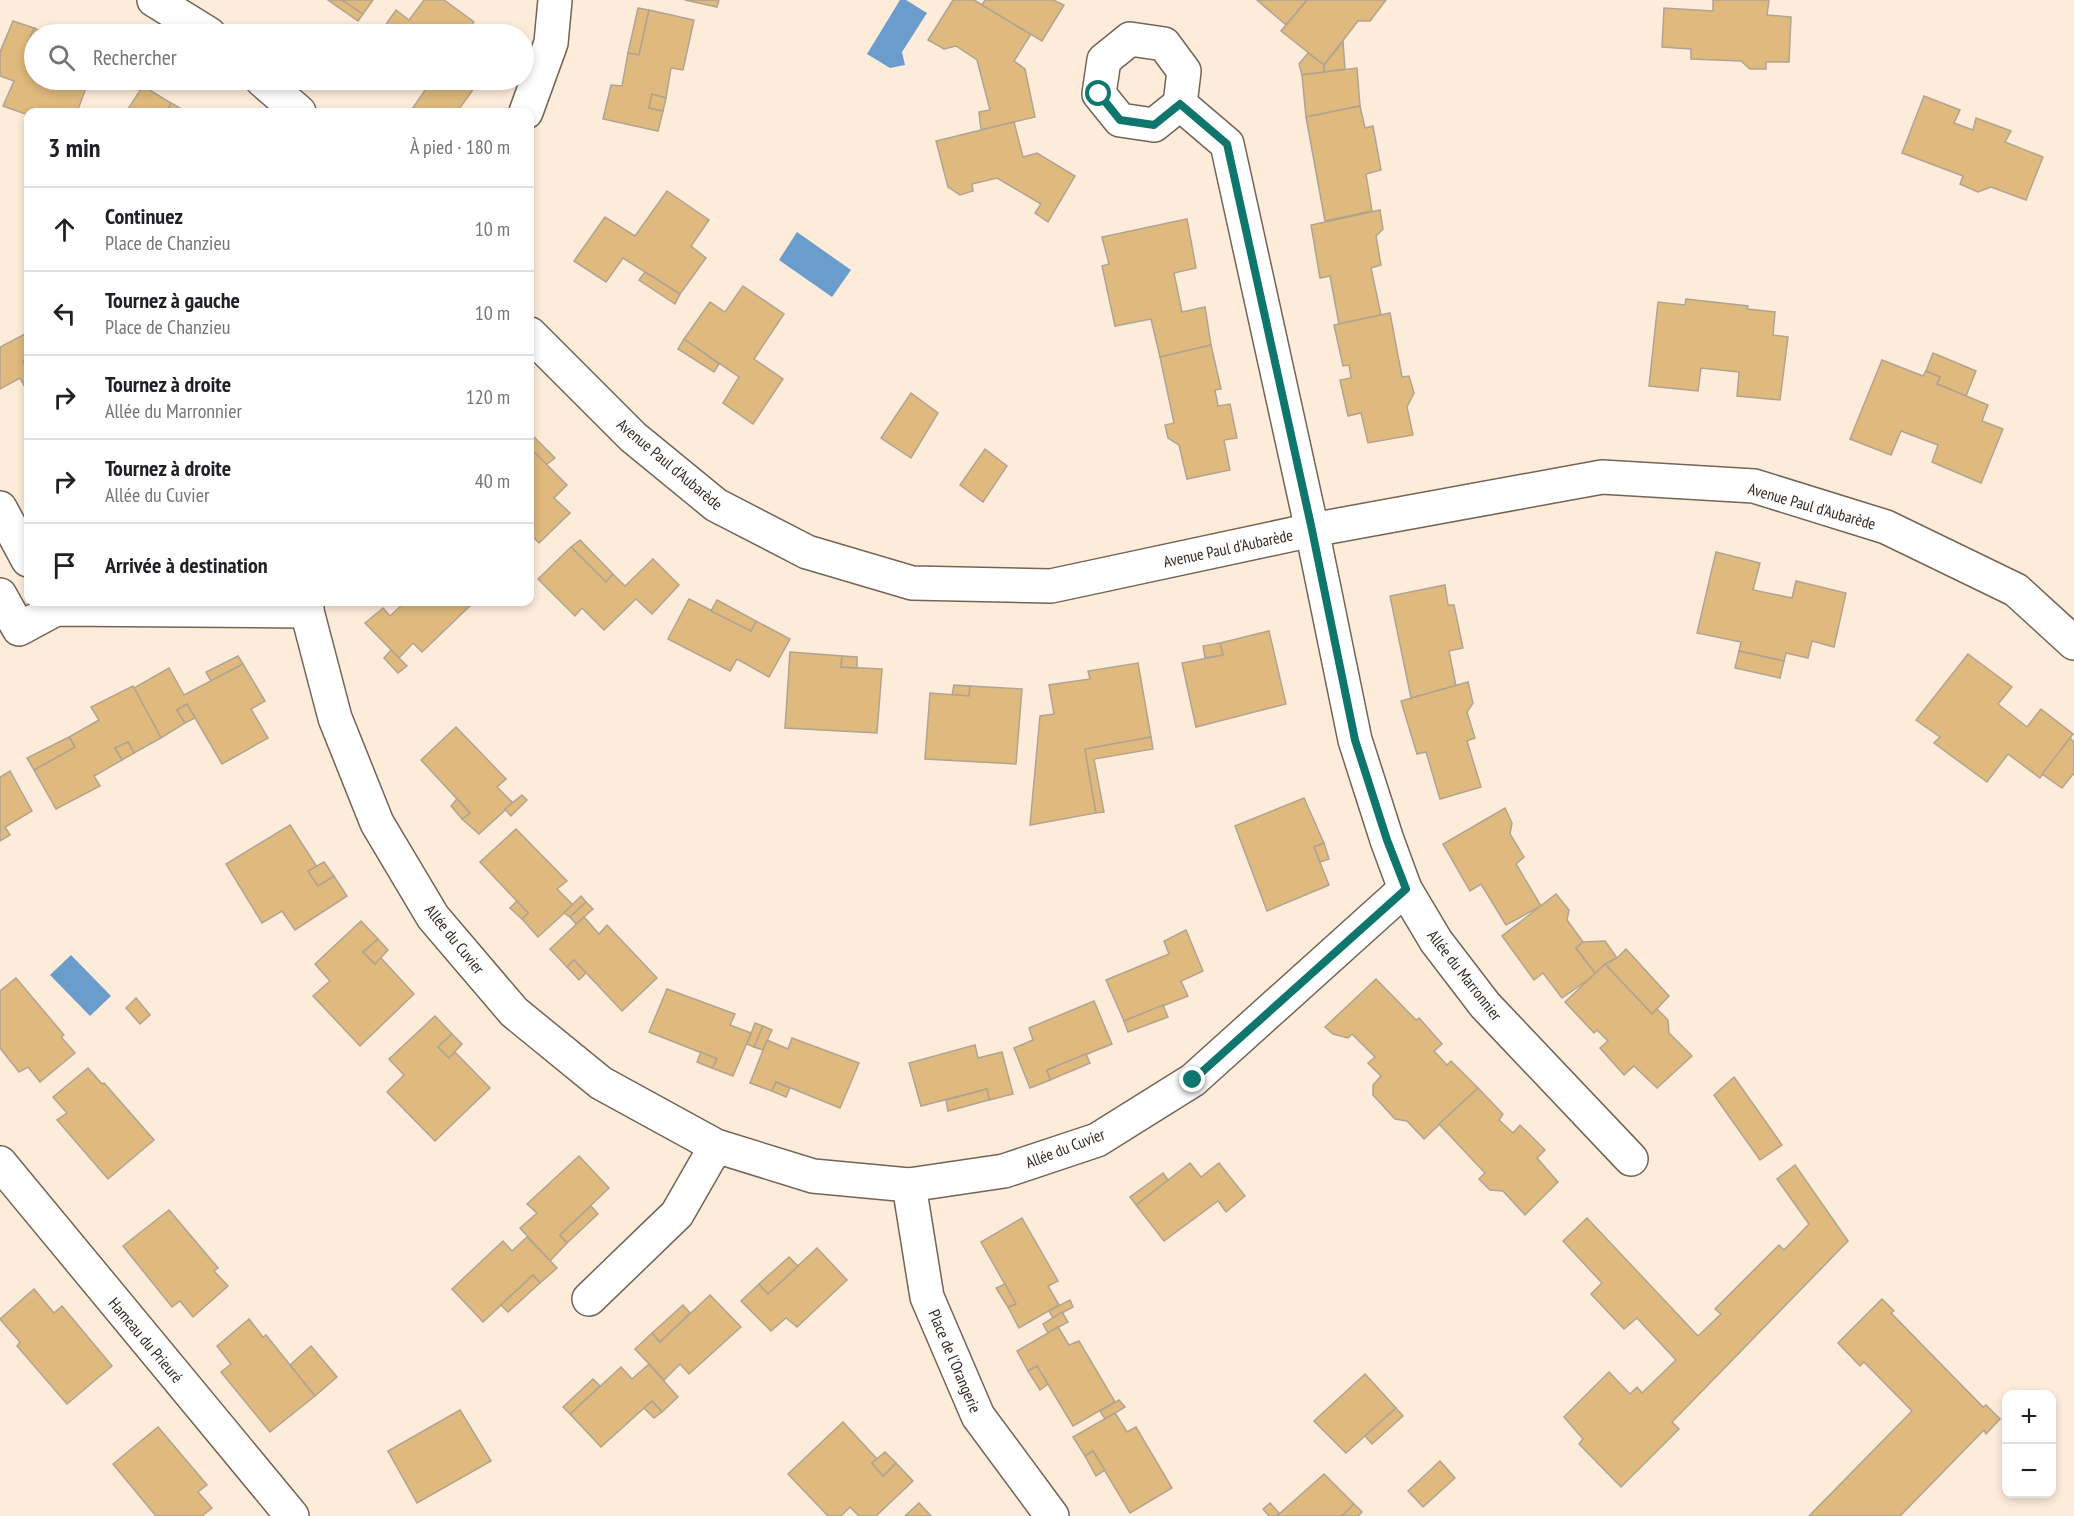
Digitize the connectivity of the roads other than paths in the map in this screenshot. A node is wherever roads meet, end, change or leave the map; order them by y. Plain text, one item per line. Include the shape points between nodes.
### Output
1 (154, 0) edge
2 (555, 0) edge
3 (193, 24) edge
4 (274, 90) edge
5 (534, 90) edge
6 (534, 90) edge
7 (1180, 104) dead end
8 (294, 108) edge
9 (527, 108) edge
10 (534, 338) edge
11 (0, 508) edge
12 (1312, 530) junction
13 (24, 553) edge
14 (0, 595) edge
15 (53, 606) edge
16 (307, 606) edge
17 (2074, 643) edge
18 (1406, 889) junction
19 (716, 1146) junction
20 (1631, 1159) dead end
21 (0, 1163) edge
22 (909, 1185) junction
23 (590, 1299) dead end
24 (292, 1516) edge
25 (1052, 1516) edge

1 - 3 street
2 - 5 street via 551,43
4 - 8 street
6 - 9 street
7 - 12 street, Allée du Marronnier via 1227,144
10 - 12 street, Avenue Paul d'Aubarède via 633,437 716,506 807,552 912,583 1051,586
11 - 13 street
12 - 17 street, Avenue Paul d'Aubarède via 1602,477 1754,486 1886,527 1986,576 2016,591
12 - 18 street, Allée du Marronnier via 1355,740
14 - 15 street via 19,629
16 - 19 street, Allée du Cuvier via 335,717 377,823 433,917 514,1012 601,1083
18 - 20 street, Allée du Marronnier via 1436,941 1485,1005
18 - 22 street, Allée du Cuvier via 1193,1080 1097,1140 1004,1171
19 - 22 street, Allée du Cuvier via 813,1176
19 - 23 street via 677,1214
21 - 24 street, Hameau du Prieuré
22 - 25 street, Place de l'Orangerie via 927,1297 978,1416

